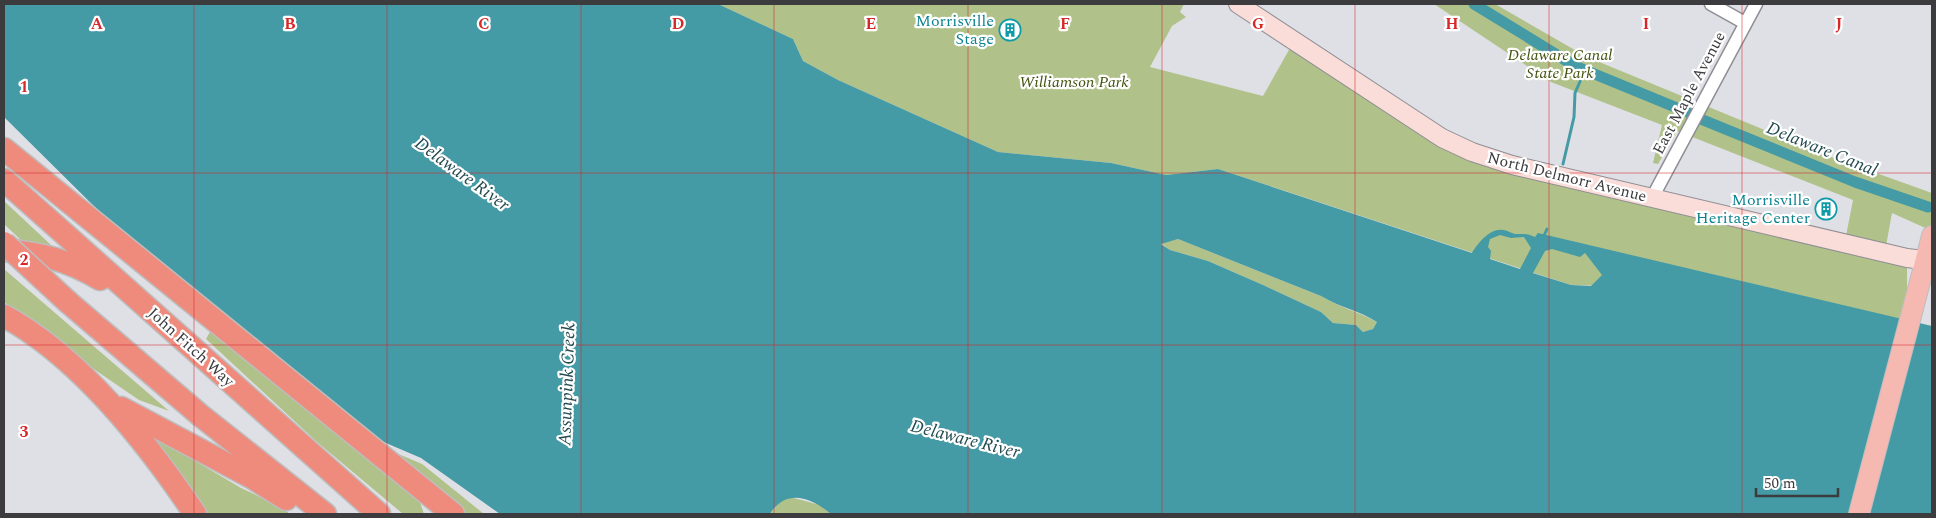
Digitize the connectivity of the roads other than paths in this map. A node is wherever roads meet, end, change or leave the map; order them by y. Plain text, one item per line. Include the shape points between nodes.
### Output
1 (1238, 4) edge
2 (1711, 4) edge
3 (1756, 4) edge
4 (1745, 23) junction
5 (4, 134) edge
6 (4, 149) edge
7 (4, 180) edge
8 (54, 188) junction
9 (1652, 198) junction
10 (1932, 236) edge
11 (4, 244) edge
12 (4, 250) edge
13 (1929, 261) edge
14 (142, 303) junction
15 (4, 316) edge
16 (107, 401) junction
17 (399, 469) junction
18 (195, 514) edge
19 (311, 514) edge
20 (325, 514) edge
21 (379, 514) edge
22 (430, 514) edge
23 (453, 514) edge
24 (1859, 514) edge

1 - 9 main road, North Delmorr Avenue via 1449,142 1505,163
2 - 4 street
3 - 4 street, East Maple Avenue
4 - 9 street, East Maple Avenue
5 - 8 highway
6 - 8 highway
7 - 14 highway, John Fitch Way
8 - 17 highway
9 - 13 main road, North Delmorr Avenue
10 - 13 main road
11 - 20 highway, bridge via 193,408
12 - 14 highway via 36,253 75,264
13 - 24 main road
14 - 21 highway, John Fitch Way
15 - 16 highway via 50,348
16 - 18 highway via 136,433
16 - 19 highway via 253,478
17 - 22 highway
17 - 23 highway

